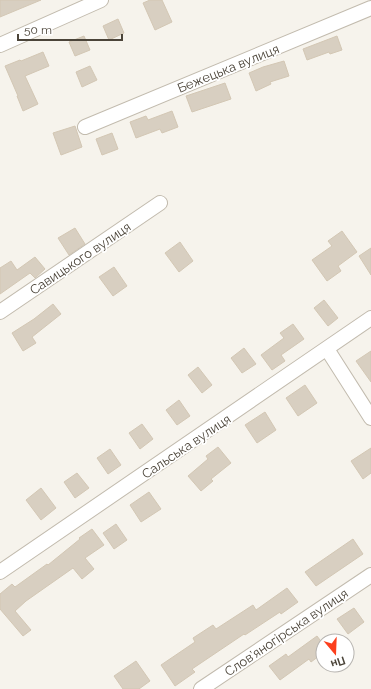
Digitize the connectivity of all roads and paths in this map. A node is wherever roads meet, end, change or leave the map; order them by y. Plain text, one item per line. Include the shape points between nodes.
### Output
1 (101, 0) edge
2 (371, 8) edge
3 (0, 45) edge
4 (84, 127) dead end
5 (160, 203) dead end
6 (0, 312) edge
7 (371, 318) edge
8 (327, 349) junction
9 (371, 418) edge
10 (0, 572) edge
11 (371, 575) edge
12 (201, 689) edge

1 - 3 street
2 - 4 street, Бежецька вулиця
5 - 6 street, Савицького вулиця
7 - 8 street, Сальська вулиця
8 - 9 street
8 - 10 street, Сальська вулиця
11 - 12 street, Слов’яногірська вулиця

